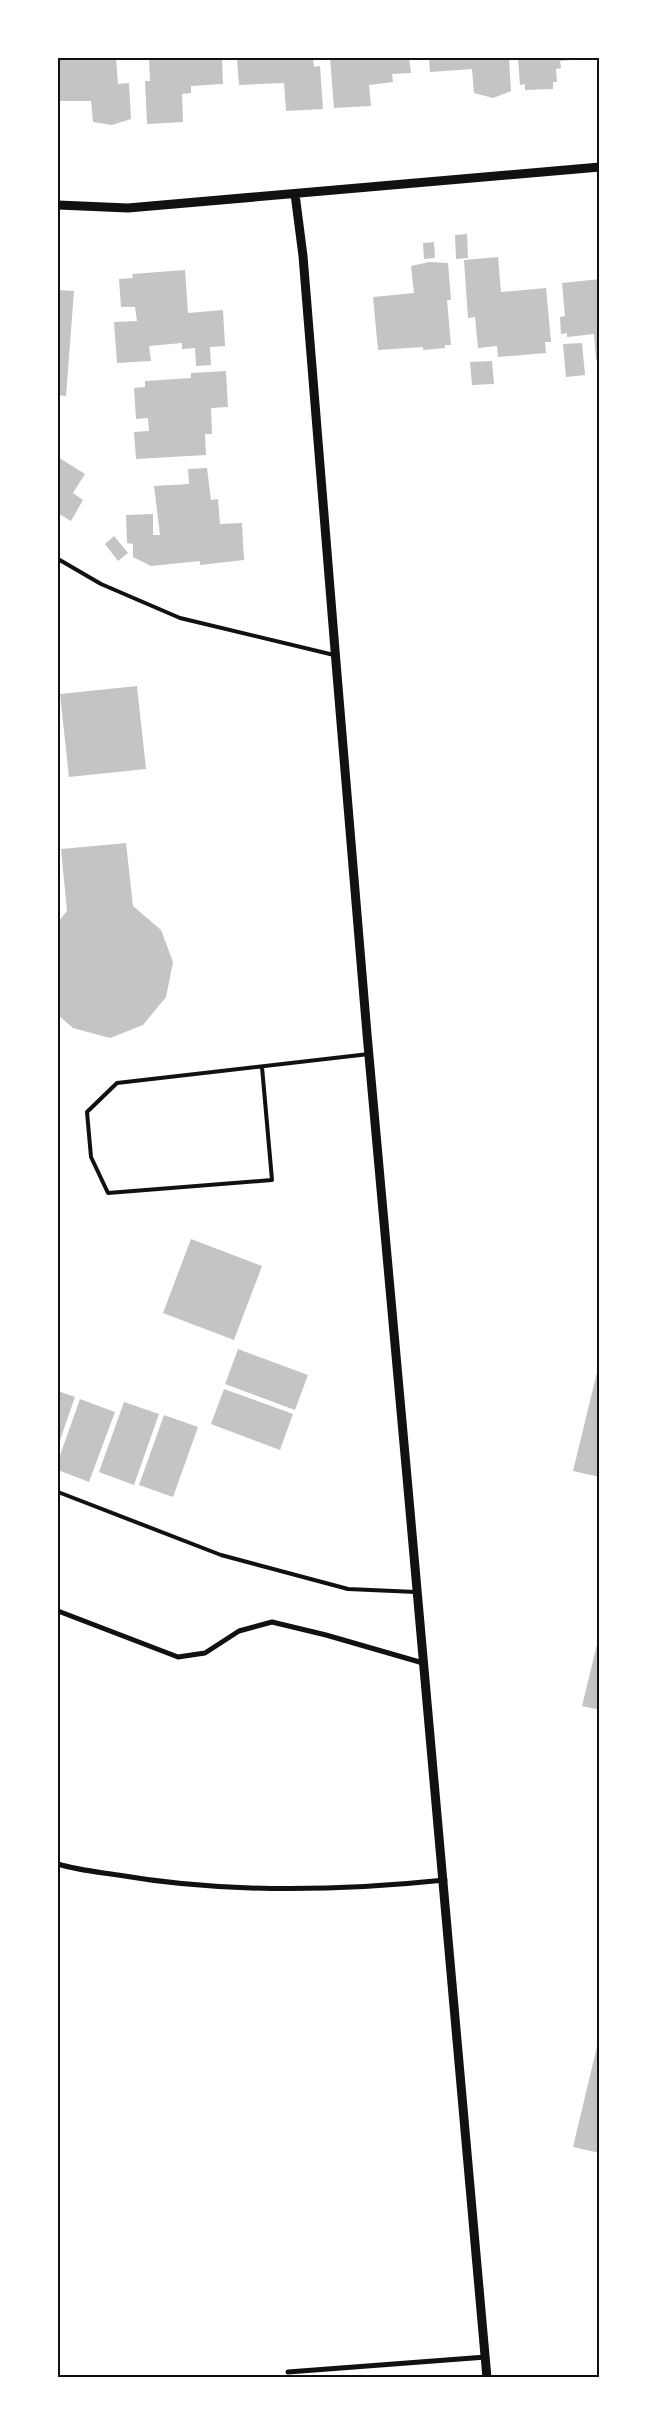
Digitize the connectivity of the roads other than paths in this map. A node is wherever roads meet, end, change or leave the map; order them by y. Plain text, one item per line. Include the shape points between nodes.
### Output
1 (600, 167) edge
2 (295, 194) junction
3 (58, 205) edge
4 (58, 559) edge
5 (336, 656) junction
6 (369, 1054) junction
7 (262, 1067) junction
8 (58, 1492) edge
9 (416, 1592) junction
10 (58, 1612) edge
11 (422, 1663) junction
12 (59, 1865) edge
13 (58, 1871) edge
14 (445, 1880) junction
15 (486, 2357) junction
16 (288, 2372) dead end
17 (488, 2378) edge

1 - 2 street
2 - 3 street via 128,208
2 - 5 street via 304,266
4 - 5 lane via 101,584 180,618
5 - 6 street
6 - 7 lane
6 - 9 street
7 - 7 lane via 117,1083 87,1112 90,1157 108,1194 272,1180
8 - 9 lane via 221,1555 348,1590
9 - 11 street
10 - 11 street via 178,1657 205,1653 239,1631 272,1622 326,1634
11 - 14 street
12 - 13 street
12 - 14 street via 162,1883 238,1888 393,1886
14 - 15 street
15 - 16 street
15 - 17 street

